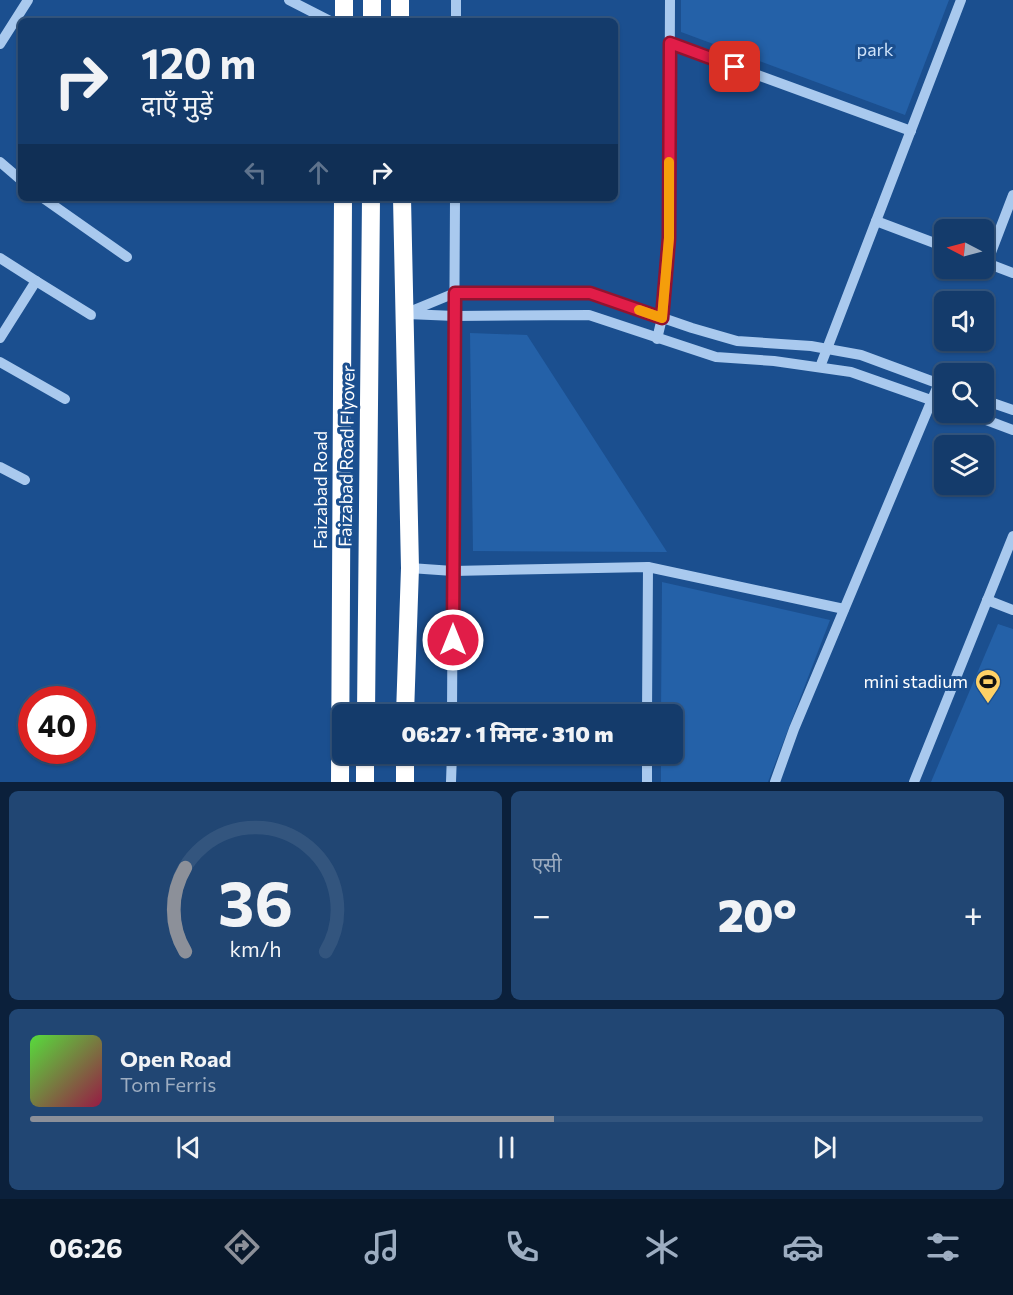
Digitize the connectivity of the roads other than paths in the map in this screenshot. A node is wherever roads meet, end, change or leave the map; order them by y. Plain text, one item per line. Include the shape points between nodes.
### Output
1 (28, 0) edge
2 (289, 0) edge
3 (344, 0) edge
4 (372, 0) edge
5 (400, 0) edge
6 (456, 0) edge
7 (670, 0) edge
8 (961, 0) edge
9 (324, 18) edge
10 (344, 18) edge
11 (372, 18) edge
12 (400, 18) edge
13 (456, 18) edge
14 (670, 43) junction
15 (0, 44) edge
16 (910, 131) junction
17 (0, 162) edge
18 (18, 177) edge
19 (1013, 195) edge
20 (47, 201) edge
21 (343, 201) edge
22 (371, 201) edge
23 (402, 201) edge
24 (455, 201) edge
25 (876, 221) junction
26 (934, 243) edge
27 (994, 243) edge
28 (127, 257) dead end
29 (0, 258) edge
30 (994, 266) edge
31 (1013, 273) edge
32 (36, 281) junction
33 (455, 293) junction
34 (404, 314) junction
35 (91, 315) dead end
36 (454, 316) junction
37 (662, 318) junction
38 (0, 339) edge
39 (657, 339) junction
40 (827, 349) junction
41 (0, 362) edge
42 (820, 368) junction
43 (934, 382) edge
44 (934, 398) edge
45 (65, 399) dead end
46 (932, 401) junction
47 (994, 403) edge
48 (1013, 410) edge
49 (994, 423) edge
50 (1013, 430) edge
51 (0, 466) edge
52 (25, 480) dead end
53 (1013, 536) edge
54 (648, 567) junction
55 (410, 568) junction
56 (453, 571) junction
57 (987, 600) junction
58 (844, 609) junction
59 (1013, 610) edge
60 (366, 704) edge
61 (405, 704) edge
62 (452, 704) edge
63 (647, 704) edge
64 (365, 764) edge
65 (405, 764) edge
66 (452, 764) edge
67 (647, 764) edge
68 (340, 782) edge
69 (365, 782) edge
70 (405, 782) edge
71 (452, 782) edge
72 (647, 782) edge
73 (775, 782) edge
74 (914, 782) edge

1 - 15 street
2 - 9 street
3 - 10 highway
4 - 11 highway
5 - 12 highway
6 - 13 street
7 - 14 street
8 - 16 street
14 - 16 street
14 - 37 street via 669,238
16 - 25 street
17 - 18 street
19 - 27 street
20 - 28 street
21 - 68 highway, Faizabad Road
22 - 60 highway, Faizabad Road Flyover
23 - 34 highway
24 - 33 street
25 - 26 street
25 - 40 street
29 - 32 street
30 - 31 street
32 - 35 street
32 - 38 street
33 - 34 street
33 - 36 street
33 - 37 street via 590,293
34 - 36 street
34 - 55 highway
36 - 39 street via 589,315
36 - 56 street
37 - 39 street
37 - 40 street via 738,341
39 - 42 street via 716,357
40 - 42 street
40 - 43 street via 861,355
41 - 45 street
42 - 46 street via 851,372
44 - 46 street
46 - 58 street
47 - 48 street
49 - 50 street
51 - 52 street
53 - 57 street
54 - 56 street
54 - 58 street
54 - 63 street
55 - 56 street
55 - 61 highway
56 - 62 street
57 - 59 street
57 - 74 street
58 - 73 street
64 - 69 highway
65 - 70 highway
66 - 71 street
67 - 72 street

